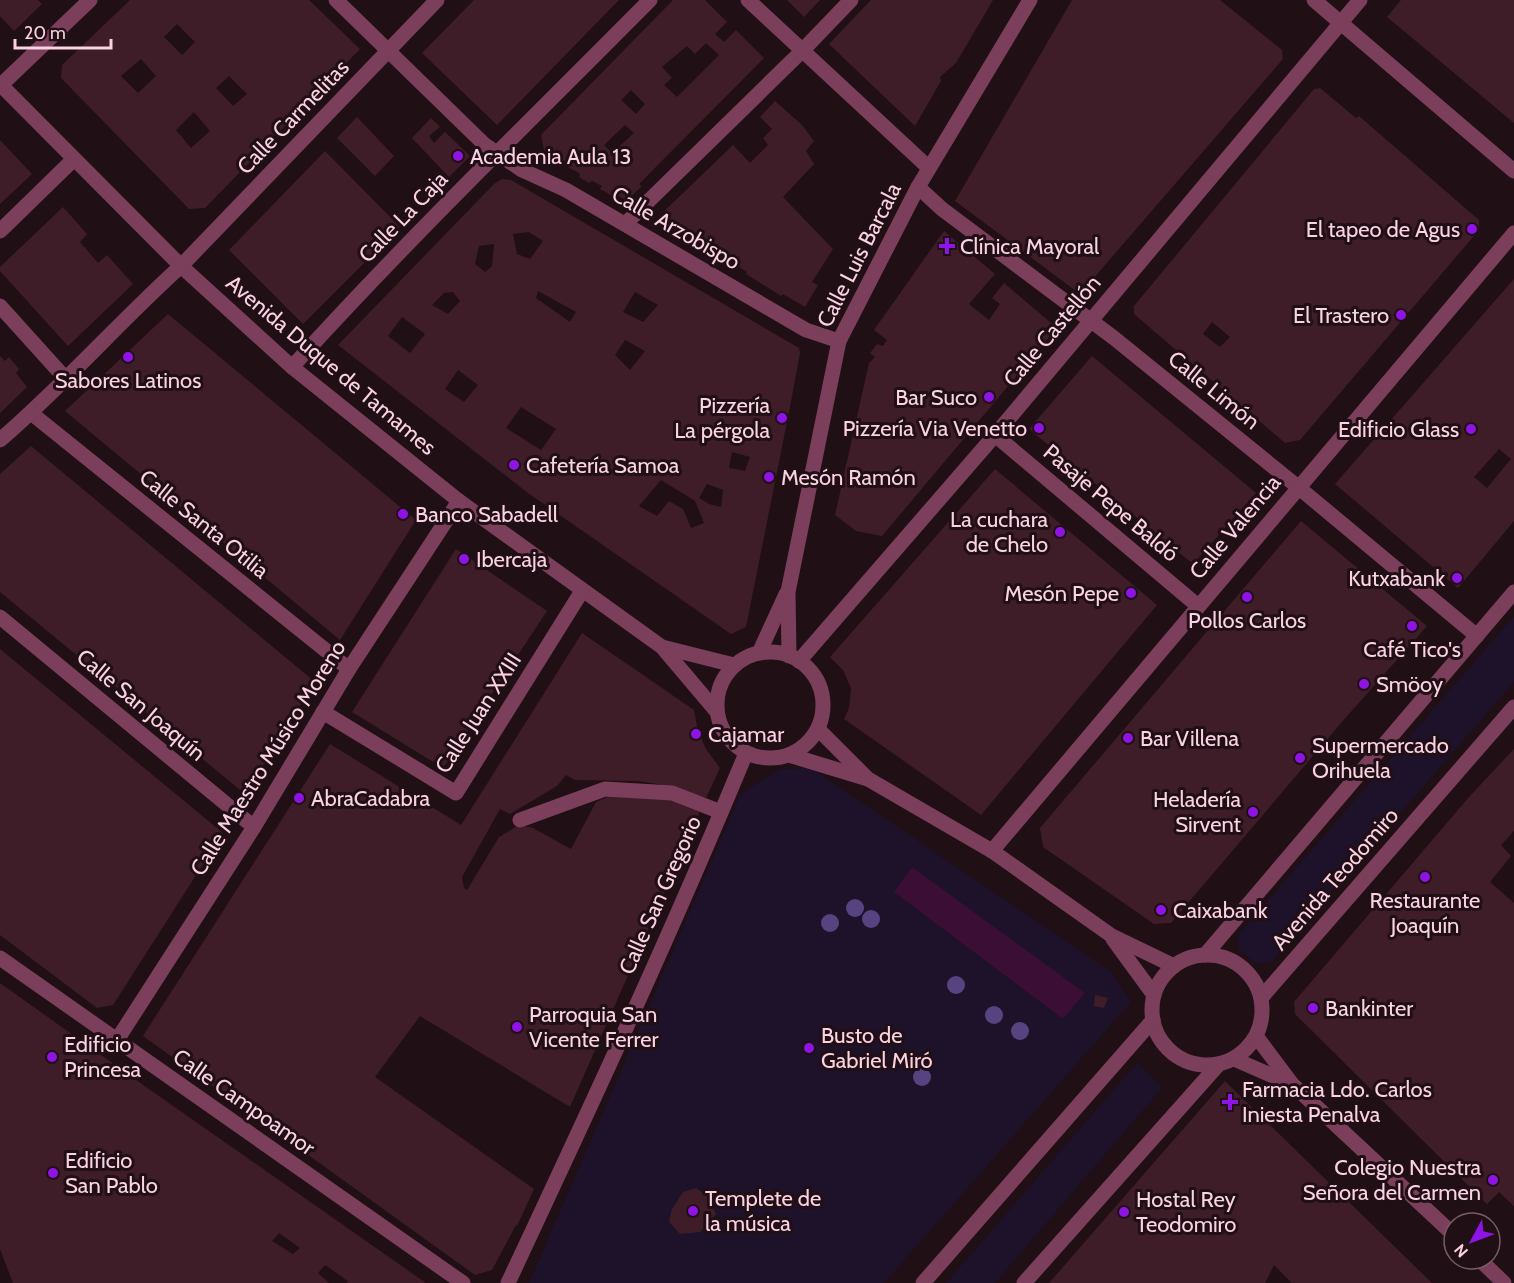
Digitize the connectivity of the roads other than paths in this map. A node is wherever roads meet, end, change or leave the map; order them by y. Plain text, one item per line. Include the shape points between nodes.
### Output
1 (90, 0) edge
2 (336, 0) edge
3 (437, 0) edge
4 (650, 0) edge
5 (748, 0) edge
6 (851, 0) edge
7 (1030, 0) edge
8 (1314, 0) edge
9 (1360, 0) edge
10 (1341, 23) junction
11 (388, 51) junction
12 (802, 51) junction
13 (1, 84) edge
14 (497, 154) junction
15 (74, 159) junction
16 (929, 168) junction
17 (1514, 171) edge
18 (918, 187) junction
19 (625, 224) junction
20 (0, 231) edge
21 (1514, 233) edge
22 (181, 266) junction
23 (0, 306) edge
24 (1091, 320) junction
25 (839, 341) junction
26 (292, 367) junction
27 (65, 378) junction
28 (31, 414) junction
29 (995, 435) junction
30 (0, 440) edge
31 (1298, 487) junction
32 (459, 501) junction
33 (582, 591) junction
34 (788, 592) junction
35 (1514, 592) edge
36 (1198, 606) junction
37 (0, 617) edge
38 (1477, 636) junction
39 (662, 647) junction
40 (759, 653) junction
41 (794, 658) junction
42 (734, 665) junction
43 (349, 669) junction
44 (1514, 707) edge
45 (323, 712) junction
46 (717, 712) junction
47 (818, 729) junction
48 (746, 753) junction
49 (789, 755) junction
50 (868, 780) junction
51 (721, 812) junction
52 (520, 820) dead end
53 (254, 827) junction
54 (992, 851) junction
55 (1112, 936) junction
56 (1205, 955) junction
57 (0, 958) edge
58 (1174, 966) junction
59 (1154, 995) junction
60 (1261, 998) junction
61 (1152, 1020) junction
62 (1256, 1036) junction
63 (117, 1040) junction
64 (1234, 1059) junction
65 (1219, 1064) junction
66 (1292, 1084) junction
67 (1442, 1224) edge
68 (1492, 1271) edge
69 (463, 1283) edge
70 (508, 1283) edge
71 (923, 1283) edge
72 (1024, 1283) edge
73 (1504, 1283) edge

1 - 13 street
2 - 11 street, Calle Arzobispo
3 - 11 street, Calle Carmelitas
4 - 14 street, Calle La Caja
5 - 12 street
6 - 12 street
7 - 16 street, Calle Luis Barcala
8 - 10 street
9 - 10 street, Calle Castellón
10 - 17 street
10 - 24 street, Calle Castellón
11 - 14 street, Calle Arzobispo
11 - 22 street, Calle Carmelitas
12 - 16 street
12 - 19 street
13 - 15 street, Avenida Duque de Tamames
14 - 19 street, Calle Arzobispo
14 - 26 street, Calle La Caja
15 - 20 street
15 - 22 street, Avenida Duque de Tamames
16 - 18 street, Calle Luis Barcala
18 - 24 street, Calle Limón
18 - 25 street, Calle Luis Barcala
19 - 25 street, Calle Arzobispo via 806,330
21 - 31 street, Calle Valencia
22 - 26 street, Avenida Duque de Tamames
22 - 27 street, Calle Carmelitas
23 - 27 street
24 - 29 street, Calle Castellón
24 - 31 street, Calle Limón
25 - 34 street, Calle Luis Barcala
26 - 32 street, Avenida Duque de Tamames
27 - 28 street, Calle Carmelitas
28 - 30 street, Calle Carmelitas
28 - 43 street, Calle Santa Otilia
29 - 36 street, Pasaje Pepe Baldó
29 - 41 street, Calle Castellón
31 - 36 street, Calle Valencia
31 - 38 street, Calle Limón
32 - 33 street, Avenida Duque de Tamames
32 - 43 street, Calle Maestro Músico Moreno
33 - 39 street, Avenida Duque de Tamames
33 - 45 street, Calle Juan XXIII via 456,793
34 - 40 street, Calle Luis Barcala
34 - 41 street, Calle Luis Barcala
35 - 38 street
36 - 54 street, Calle Valencia
37 - 53 street, Calle San Joaquín
38 - 56 street
39 - 42 street, Avenida Duque de Tamames
39 - 46 street, Avenida Duque de Tamames
40 - 41 street via 774,652
40 - 42 street
41 - 47 street via 819,684 823,699
42 - 46 street via 717,694
43 - 45 street, Calle Maestro Músico Moreno
44 - 60 street, Avenida Teodomiro
45 - 53 street, Calle Maestro Músico Moreno
46 - 48 street via 721,729
47 - 49 street
47 - 50 street
48 - 49 street via 767,759
48 - 51 street, Calle San Gregorio
49 - 50 street
50 - 54 street
51 - 52 street via 672,793 604,789
51 - 70 street, Calle San Gregorio
53 - 63 street, Calle Maestro Músico Moreno
54 - 55 street
55 - 58 street
55 - 59 street
56 - 58 street
56 - 60 street via 1235,962 1256,984
57 - 63 street, Calle Campoamor
58 - 59 street via 1161,979
59 - 61 street
60 - 62 street via 1262,1017
61 - 65 street via 1169,1050 1184,1060 1201,1065
61 - 71 street
62 - 64 street
62 - 66 street
63 - 69 street, Calle Campoamor
64 - 65 street
64 - 66 street
65 - 72 street
66 - 67 street
68 - 73 street

